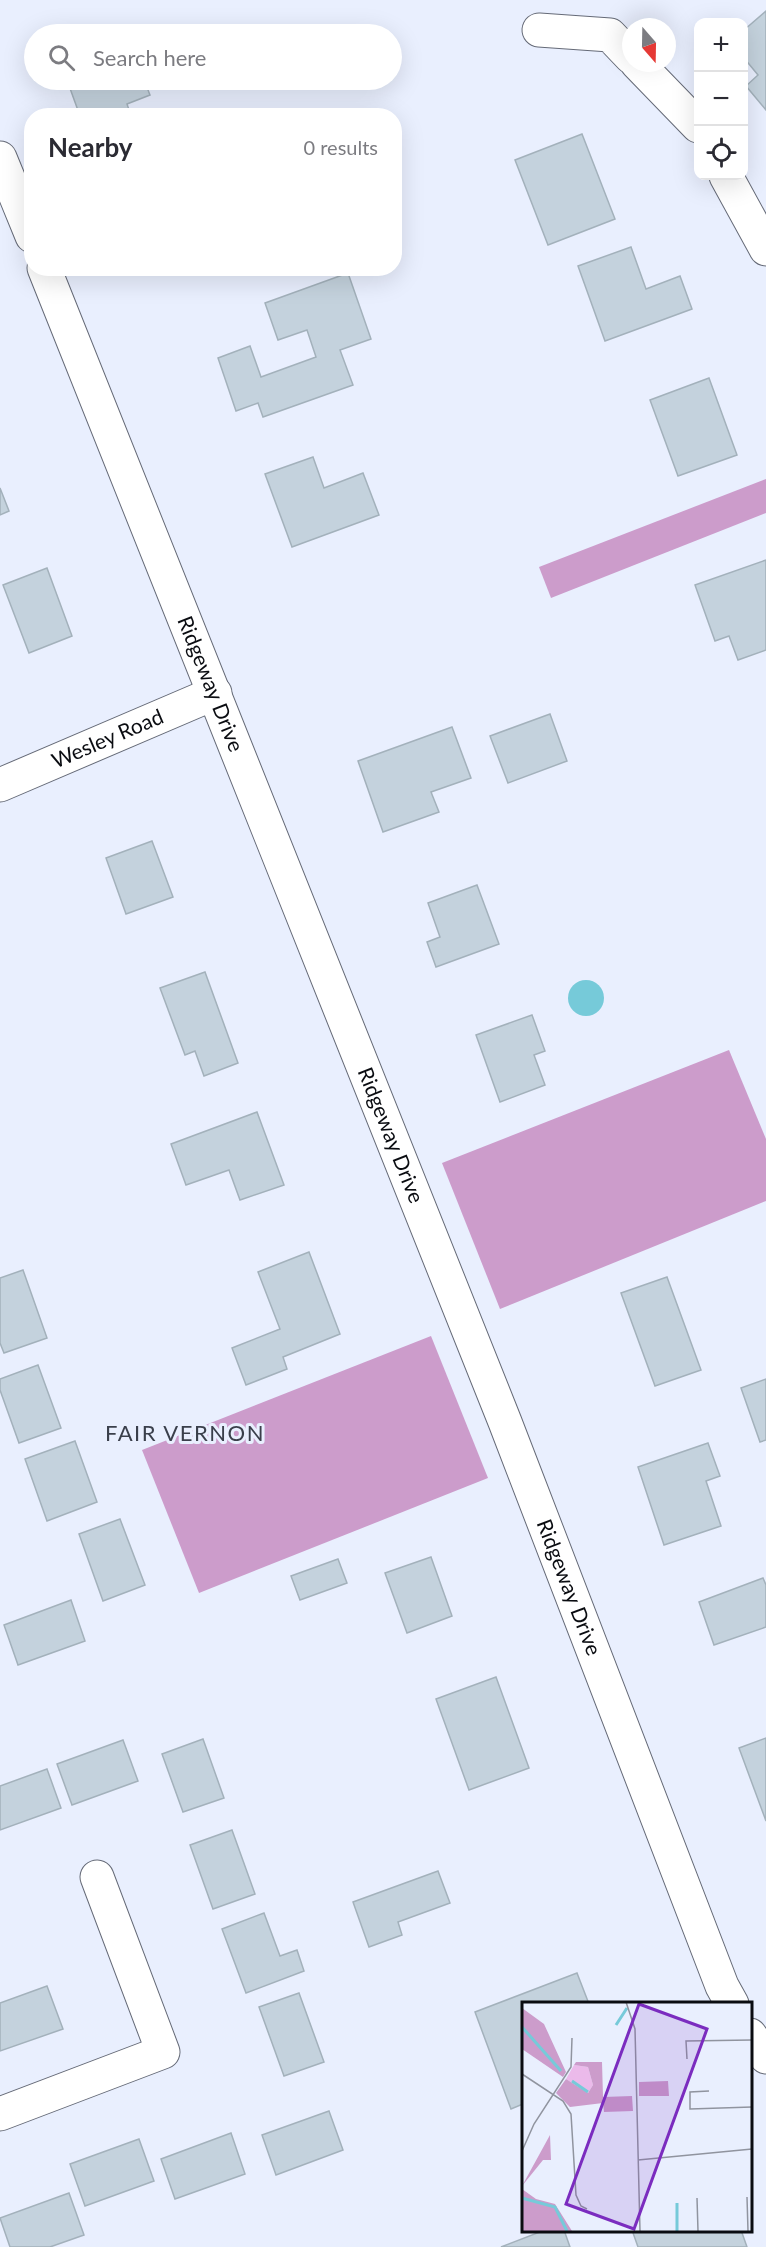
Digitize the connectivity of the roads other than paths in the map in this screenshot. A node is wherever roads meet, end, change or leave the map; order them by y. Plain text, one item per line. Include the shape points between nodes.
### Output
1 (539, 30) dead end
2 (622, 48) edge
3 (646, 72) edge
4 (694, 121) edge
5 (0, 158) edge
6 (728, 180) edge
7 (24, 216) edge
8 (766, 249) edge
9 (47, 276) edge
10 (215, 693) junction
11 (0, 785) edge
12 (97, 1877) dead end
13 (731, 2002) edge
14 (751, 2036) edge
15 (766, 2057) edge
16 (0, 2114) edge

1 - 2 street via 610,35
3 - 4 street
5 - 7 street
6 - 8 street
9 - 10 street, Ridgeway Drive
10 - 11 street, Wesley Road
10 - 13 street, Ridgeway Drive
12 - 16 street via 163,2052
14 - 15 street

